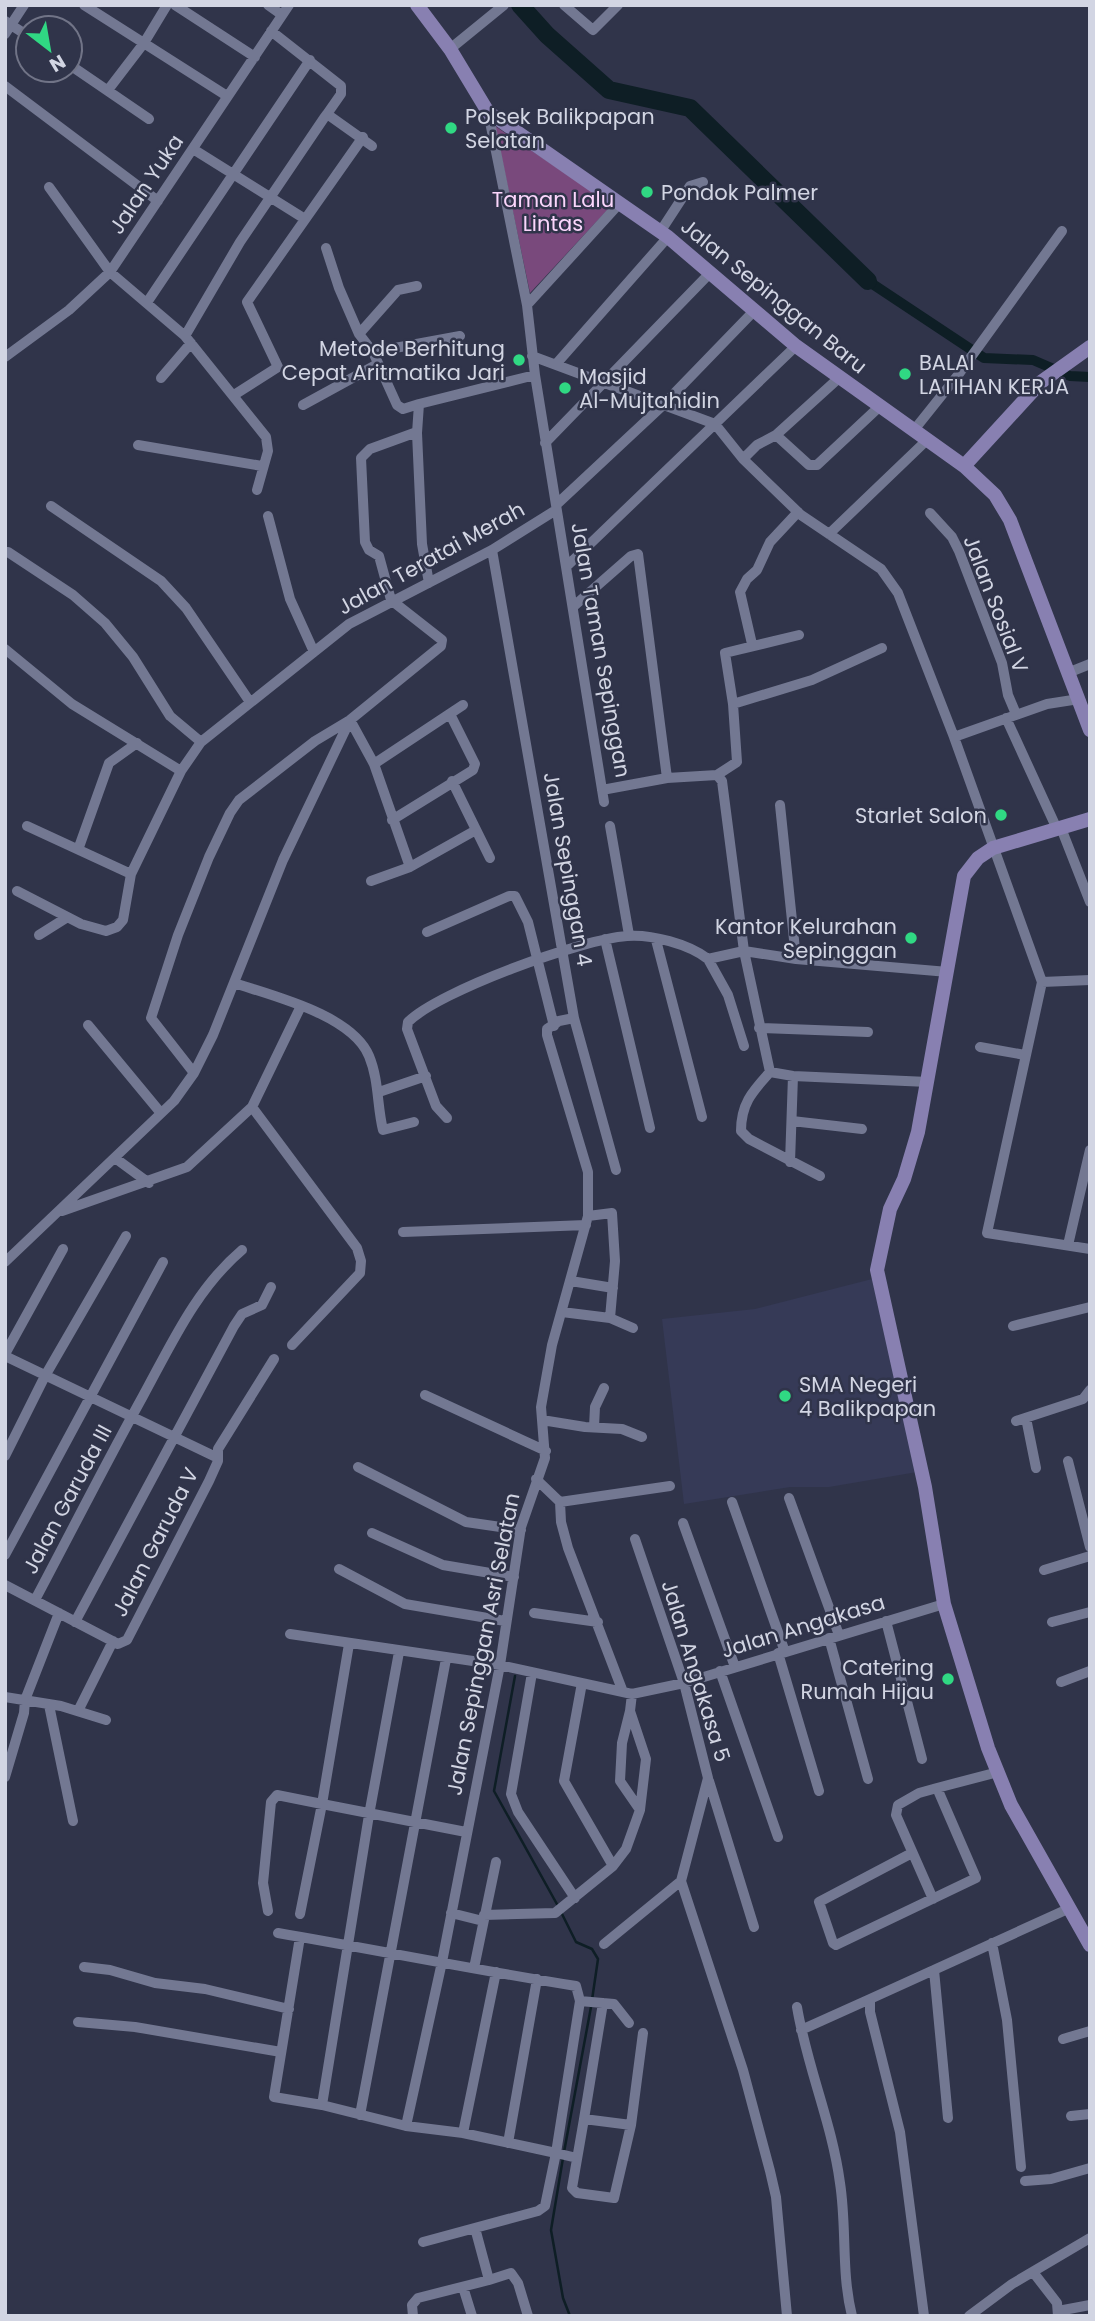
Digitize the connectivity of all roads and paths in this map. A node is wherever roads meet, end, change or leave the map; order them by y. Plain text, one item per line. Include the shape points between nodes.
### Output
1 (24, 5) edge
2 (84, 5) edge
3 (167, 5) edge
4 (175, 5) edge
5 (268, 5) edge
6 (417, 5) edge
7 (504, 5) edge
8 (564, 5) edge
9 (618, 5) edge
10 (286, 10) edge
11 (8, 27) edge
12 (271, 31) junction
13 (144, 43) junction
14 (450, 49) junction
15 (255, 57) junction
16 (310, 60) junction
17 (84, 74) edge
18 (5, 86) edge
19 (108, 90) junction
20 (227, 96) junction
21 (488, 112) junction
22 (327, 114) junction
23 (149, 119) dead end
24 (363, 137) junction
25 (372, 146) dead end
26 (194, 149) junction
27 (233, 172) junction
28 (703, 181) dead end
29 (50, 187) dead end
30 (270, 196) junction
31 (158, 201) junction
32 (619, 204) junction
33 (305, 219) junction
34 (1062, 231) dead end
35 (664, 234) junction
36 (326, 248) dead end
37 (110, 272) junction
38 (710, 273) junction
39 (417, 286) dead end
40 (148, 301) junction
41 (527, 304) junction
42 (754, 311) junction
43 (359, 334) junction
44 (460, 336) dead end
45 (188, 340) junction
46 (796, 346) junction
47 (1090, 347) edge
48 (373, 352) junction
49 (532, 356) junction
50 (5, 357) edge
51 (557, 363) junction
52 (376, 365) junction
53 (535, 375) junction
54 (840, 377) junction
55 (161, 378) dead end
56 (603, 384) junction
57 (234, 395) junction
58 (419, 404) junction
59 (303, 405) dead end
60 (662, 405) junction
61 (879, 407) junction
62 (715, 424) junction
63 (914, 430) junction
64 (417, 433) junction
65 (776, 435) junction
66 (928, 440) junction
67 (545, 443) junction
68 (138, 445) dead end
69 (743, 459) junction
70 (262, 466) junction
71 (964, 466) junction
72 (257, 490) dead end
73 (51, 506) dead end
74 (556, 507) junction
75 (798, 512) junction
76 (930, 513) dead end
77 (268, 516) dead end
78 (829, 534) junction
79 (492, 550) junction
80 (8, 552) dead end
81 (566, 566) junction
82 (429, 583) junction
83 (391, 600) junction
84 (574, 606) junction
85 (799, 635) dead end
86 (752, 645) junction
87 (882, 648) dead end
88 (5, 649) edge
89 (314, 652) junction
90 (1090, 664) edge
91 (1070, 672) junction
92 (1079, 699) junction
93 (250, 702) junction
94 (733, 704) junction
95 (463, 705) dead end
96 (450, 714) junction
97 (1011, 716) junction
98 (350, 720) junction
99 (1090, 730) edge
100 (954, 737) junction
101 (201, 742) junction
102 (137, 743) junction
103 (374, 764) junction
104 (181, 771) junction
105 (717, 775) junction
106 (667, 778) junction
107 (452, 781) junction
108 (602, 790) junction
109 (604, 802) dead end
110 (780, 805) dead end
111 (1090, 819) edge
112 (393, 820) junction
113 (27, 826) dead end
114 (610, 826) dead end
115 (1059, 829) junction
116 (476, 830) junction
117 (79, 847) junction
118 (993, 848) junction
119 (490, 859) dead end
120 (410, 867) junction
121 (131, 873) junction
122 (371, 881) dead end
123 (17, 891) dead end
124 (1090, 902) edge
125 (65, 918) junction
126 (428, 932) dead end
127 (39, 935) dead end
128 (629, 935) junction
129 (605, 939) junction
130 (656, 940) junction
131 (563, 950) junction
132 (744, 951) junction
133 (711, 958) junction
134 (536, 959) junction
135 (796, 959) junction
136 (948, 972) junction
137 (1090, 980) edge
138 (1042, 982) junction
139 (234, 983) junction
140 (301, 1006) junction
141 (574, 1018) junction
142 (89, 1025) dead end
143 (554, 1026) junction
144 (760, 1028) junction
145 (868, 1032) dead end
146 (744, 1045) dead end
147 (980, 1047) dead end
148 (1025, 1055) junction
149 (770, 1072) junction
150 (194, 1073) junction
151 (426, 1076) junction
152 (793, 1076) junction
153 (928, 1082) junction
154 (379, 1092) junction
155 (252, 1107) junction
156 (160, 1112) junction
157 (702, 1117) dead end
158 (447, 1118) dead end
159 (792, 1121) junction
160 (414, 1122) dead end
161 (650, 1128) dead end
162 (862, 1129) dead end
163 (1090, 1150) edge
164 (115, 1158) junction
165 (790, 1162) junction
166 (616, 1170) dead end
167 (820, 1176) dead end
168 (149, 1183) junction
169 (56, 1213) junction
170 (587, 1220) junction
171 (403, 1232) dead end
172 (126, 1236) dead end
173 (1068, 1245) junction
174 (63, 1249) dead end
175 (1090, 1249) edge
176 (242, 1250) dead end
177 (5, 1262) edge
178 (163, 1262) dead end
179 (571, 1281) junction
180 (271, 1287) dead end
181 (613, 1288) junction
182 (1090, 1307) edge
183 (562, 1312) junction
184 (610, 1318) junction
185 (1013, 1326) dead end
186 (633, 1328) dead end
187 (292, 1345) dead end
188 (5, 1355) edge
189 (274, 1359) dead end
190 (45, 1376) junction
191 (604, 1388) dead end
192 (1090, 1390) edge
193 (425, 1395) dead end
194 (90, 1397) junction
195 (132, 1415) junction
196 (542, 1420) junction
197 (590, 1427) junction
198 (173, 1435) junction
199 (642, 1437) dead end
200 (546, 1451) junction
201 (5, 1456) edge
202 (218, 1458) junction
203 (1068, 1461) dead end
204 (358, 1467) dead end
205 (1036, 1468) dead end
206 (540, 1481) junction
207 (670, 1486) dead end
208 (789, 1498) dead end
209 (559, 1500) junction
210 (732, 1502) dead end
211 (683, 1523) dead end
212 (521, 1530) junction
213 (372, 1533) dead end
214 (635, 1539) dead end
215 (1090, 1547) edge
216 (5, 1555) edge
217 (1090, 1556) edge
218 (339, 1569) dead end
219 (1044, 1570) dead end
220 (514, 1577) junction
221 (7, 1590) edge
222 (35, 1600) junction
223 (944, 1604) junction
224 (1090, 1612) edge
225 (59, 1613) junction
226 (534, 1613) dead end
227 (505, 1621) junction
228 (886, 1621) junction
229 (75, 1622) junction
230 (598, 1622) junction
231 (1052, 1622) dead end
232 (289, 1634) dead end
233 (834, 1637) junction
234 (118, 1642) junction
235 (349, 1644) junction
236 (400, 1652) junction
237 (782, 1652) junction
238 (446, 1659) junction
239 (503, 1666) junction
240 (736, 1667) junction
241 (720, 1671) junction
242 (1090, 1671) edge
243 (530, 1673) junction
244 (582, 1682) junction
245 (1061, 1682) dead end
246 (684, 1683) junction
247 (627, 1693) junction
248 (5, 1697) edge
249 (25, 1700) junction
250 (49, 1705) junction
251 (78, 1711) junction
252 (630, 1711) junction
253 (106, 1720) dead end
254 (922, 1759) dead end
255 (998, 1772) junction
256 (5, 1777) edge
257 (708, 1778) junction
258 (868, 1779) dead end
259 (937, 1788) junction
260 (819, 1791) dead end
261 (322, 1804) junction
262 (640, 1810) junction
263 (369, 1815) junction
264 (73, 1821) dead end
265 (416, 1823) junction
266 (466, 1832) junction
267 (778, 1837) dead end
268 (912, 1853) junction
269 (496, 1861) dead end
270 (613, 1866) junction
271 (681, 1881) junction
272 (575, 1898) junction
273 (933, 1899) junction
274 (1070, 1908) junction
275 (268, 1911) dead end
276 (451, 1913) junction
277 (300, 1914) dead end
278 (484, 1918) junction
279 (754, 1927) dead end
280 (278, 1933) dead end
281 (300, 1937) junction
282 (992, 1943) junction
283 (347, 1944) junction
284 (604, 1944) dead end
285 (1090, 1945) edge
286 (391, 1954) junction
287 (442, 1962) junction
288 (84, 1967) dead end
289 (474, 1968) junction
290 (933, 1970) junction
291 (496, 1972) junction
292 (537, 1979) junction
293 (870, 1999) junction
294 (580, 2001) junction
295 (603, 2003) junction
296 (797, 2007) dead end
297 (289, 2008) junction
298 (78, 2022) dead end
299 (629, 2022) dead end
300 (801, 2030) junction
301 (1090, 2031) edge
302 (643, 2032) dead end
303 (1063, 2039) dead end
304 (281, 2052) junction
305 (322, 2105) junction
306 (1090, 2114) edge
307 (360, 2115) junction
308 (1071, 2116) dead end
309 (948, 2118) dead end
310 (584, 2119) junction
311 (631, 2125) junction
312 (405, 2126) junction
313 (463, 2133) junction
314 (508, 2143) junction
315 (556, 2154) junction
316 (575, 2157) junction
317 (1021, 2167) dead end
318 (1090, 2168) edge
319 (1025, 2181) dead end
320 (475, 2228) junction
321 (1090, 2238) edge
322 (423, 2242) dead end
323 (1033, 2272) junction
324 (489, 2280) junction
325 (463, 2287) junction
326 (1090, 2305) edge
327 (1058, 2313) edge
328 (413, 2316) edge
329 (472, 2316) edge
330 (528, 2316) edge
331 (787, 2316) edge
332 (852, 2316) edge
333 (924, 2316) edge
334 (969, 2316) edge

1 - 11 street
2 - 13 street
3 - 13 street
4 - 15 street
5 - 10 street
6 - 14 street, Jalan Sepinggan Baru
7 - 14 street
8 - 9 street via 593,30
10 - 12 street, Jalan Yuka
12 - 15 street, Jalan Yuka
12 - 16 street
13 - 19 street
13 - 20 street
14 - 21 street, Jalan Sepinggan Baru
15 - 20 street, Jalan Yuka
16 - 22 street via 337,80 342,91
16 - 27 street
17 - 19 street
18 - 31 street
19 - 23 street
20 - 26 street, Jalan Yuka
21 - 32 street, Jalan Sepinggan Baru
21 - 41 street, Jalan Taman Sepinggan
22 - 24 street
22 - 30 street
24 - 25 street
24 - 33 street
26 - 27 street
26 - 31 street, Jalan Yuka
27 - 30 street
27 - 40 street
28 - 35 street via 690,186
29 - 37 street
30 - 33 street
30 - 45 street via 218,277
31 - 37 street, Jalan Yuka
32 - 35 street, Jalan Sepinggan Baru
32 - 41 street
33 - 57 street via 247,302 278,367
34 - 63 street
35 - 38 street, Jalan Sepinggan Baru
35 - 51 street
36 - 43 street
37 - 40 street
37 - 50 street, Jalan Yuka via 69,310
38 - 42 street, Jalan Sepinggan Baru
38 - 56 street
39 - 43 street via 398,290
40 - 45 street
41 - 49 street, Jalan Taman Sepinggan
42 - 46 street, Jalan Sepinggan Baru
42 - 60 street, Jalan Teratai Merah
43 - 48 street
44 - 48 street
45 - 55 street
45 - 57 street
46 - 54 street, Jalan Sepinggan Baru
46 - 62 street
47 - 71 street via 1041,382
48 - 52 street
49 - 51 street
49 - 53 street, Jalan Taman Sepinggan
51 - 56 street
52 - 58 street via 399,409
52 - 59 street
53 - 58 street
53 - 67 street, Jalan Taman Sepinggan
54 - 61 street, Jalan Sepinggan Baru
54 - 65 street
56 - 60 street
56 - 67 street
57 - 70 street via 266,437 268,451
58 - 64 street
60 - 62 street
60 - 74 street, Jalan Teratai Merah
61 - 63 street, Jalan Sepinggan Baru
61 - 65 street via 817,465 809,465
62 - 69 street
62 - 81 street
63 - 66 street, Jalan Sepinggan Baru
64 - 82 street via 422,544
64 - 83 street via 370,449 361,458 365,542 379,555
65 - 69 street
66 - 71 street, Jalan Sepinggan Baru
66 - 78 street
67 - 74 street, Jalan Taman Sepinggan
68 - 70 street
69 - 75 street
70 - 72 street
71 - 91 street, Jalan Sepinggan Baru via 995,495 1010,520
73 - 93 street via 160,581 186,608
74 - 79 street, Jalan Teratai Merah
74 - 81 street, Jalan Taman Sepinggan
75 - 78 street
75 - 86 street via 770,542 740,592
76 - 97 street, Jalan Sosial V via 952,537 963,561 1002,663
77 - 89 street via 290,598
78 - 100 street via 893,582
79 - 82 street, Jalan Teratai Merah
79 - 131 street, Jalan Sepinggan 4
80 - 101 street via 73,595 105,623 170,716
81 - 84 street, Jalan Taman Sepinggan
82 - 83 street, Jalan Teratai Merah
83 - 89 street, Jalan Teratai Merah via 349,624
83 - 98 street via 443,643
84 - 106 street via 638,554
84 - 108 street, Jalan Taman Sepinggan
85 - 86 street
86 - 94 street via 725,653
87 - 94 street via 812,680
88 - 102 street via 72,704
89 - 93 street, Jalan Teratai Merah
90 - 91 street
91 - 92 street, Jalan Sepinggan Baru
92 - 97 street
92 - 99 street, Jalan Sepinggan Baru
93 - 101 street, Jalan Teratai Merah
94 - 105 street via 737,762
95 - 96 street
96 - 103 street
96 - 107 street via 475,764 473,770
97 - 100 street
97 - 115 street, Jalan Sosial V
98 - 103 street
98 - 139 street via 283,860
98 - 150 street via 239,800 209,857 151,1018
100 - 118 street
101 - 104 street, Jalan Teratai Merah
102 - 104 street
102 - 117 street via 109,763
103 - 112 street
104 - 121 street, Jalan Teratai Merah
105 - 106 street, Jalan Taman Sepinggan
105 - 132 street via 722,781
106 - 108 street, Jalan Taman Sepinggan
107 - 112 street
107 - 116 street
108 - 109 street
110 - 135 street
111 - 115 street
112 - 120 street
113 - 117 street
114 - 128 street
115 - 118 street
115 - 124 street, Jalan Sosial V
116 - 119 street
116 - 120 street
117 - 121 street
118 - 136 street via 964,876
118 - 138 street
120 - 122 street
121 - 125 street, Jalan Teratai Merah via 123,920 117,927 106,931
123 - 125 street
125 - 127 street
126 - 134 street via 515,896
128 - 129 street
128 - 130 street
129 - 131 street
129 - 161 street
130 - 133 street
130 - 157 street
131 - 134 street
131 - 141 street, Jalan Sepinggan 4
132 - 133 street
132 - 135 street
132 - 144 street
133 - 146 street
134 - 143 street
134 - 151 street via 408,1022
135 - 136 street
136 - 153 street
137 - 138 street
138 - 148 street
139 - 140 street
139 - 150 street
140 - 154 street via 338,1023 364,1048
140 - 155 street
141 - 143 street
141 - 166 street, Jalan Sepinggan 4
142 - 156 street
143 - 170 street, Jalan Sepinggan Asri Selatan via 547,1029 547,1035 588,1172
144 - 145 street
144 - 149 street
147 - 148 street
148 - 173 street via 987,1233
149 - 152 street
149 - 165 street via 746,1098 740,1131
150 - 156 street
151 - 154 street
151 - 158 street via 436,1105
152 - 153 street
152 - 159 street
153 - 223 street via 877,1270 925,1487
154 - 160 street via 383,1130
155 - 168 street via 187,1167
155 - 187 street via 357,1248 361,1261 360,1273
156 - 164 street
159 - 162 street
159 - 165 street
163 - 173 street
164 - 168 street
164 - 169 street
165 - 167 street
168 - 169 street
169 - 177 street
170 - 171 street
170 - 179 street, Jalan Sepinggan Asri Selatan
170 - 181 street via 612,1213
172 - 190 street
173 - 175 street
174 - 188 street
176 - 195 street, Jalan Garuda III via 205,1286
178 - 194 street
179 - 181 street
179 - 183 street, Jalan Sepinggan Asri Selatan
180 - 198 street via 262,1306 239,1317
181 - 184 street
182 - 185 street
183 - 184 street
183 - 196 street, Jalan Sepinggan Asri Selatan via 542,1397
184 - 186 street
188 - 190 street
189 - 202 street, Jalan Garuda V via 218,1449
190 - 194 street
190 - 201 street
191 - 197 street
192 - 205 street via 1083,1399 1021,1420
193 - 200 street
194 - 195 street
194 - 216 street
195 - 198 street
195 - 222 street, Jalan Garuda III
196 - 197 street
196 - 200 street, Jalan Sepinggan Asri Selatan
197 - 199 street via 622,1429
198 - 202 street
198 - 229 street
200 - 206 street, Jalan Sepinggan Asri Selatan
202 - 234 street, Jalan Garuda V
203 - 215 street
204 - 212 street via 466,1522
206 - 209 street
206 - 212 street, Jalan Sepinggan Asri Selatan
207 - 209 street
208 - 233 street
209 - 230 street via 568,1548
210 - 237 street
211 - 240 street
212 - 220 street, Jalan Sepinggan Asri Selatan
213 - 220 street via 443,1564
214 - 246 street, Jalan Angakasa 5
217 - 219 street
218 - 227 street via 405,1604
220 - 227 street, Jalan Sepinggan Asri Selatan
221 - 222 street
222 - 225 street
223 - 228 street, Jalan Angakasa
223 - 255 street
224 - 231 street
225 - 229 street
225 - 249 street
226 - 230 street
227 - 239 street, Jalan Sepinggan Asri Selatan
228 - 233 street, Jalan Angakasa
228 - 254 street
229 - 234 street
230 - 247 street
232 - 235 street
233 - 237 street, Jalan Angakasa
233 - 258 street
234 - 251 street, Jalan Garuda V
235 - 236 street
235 - 261 street
236 - 238 street
236 - 263 street
237 - 240 street, Jalan Angakasa
237 - 260 street
238 - 239 street
238 - 265 street
239 - 243 street
239 - 266 street, Jalan Sepinggan Asri Selatan
240 - 241 street, Jalan Angakasa
241 - 246 street, Jalan Angakasa
241 - 267 street
242 - 245 street
243 - 244 street
243 - 272 street via 511,1794
244 - 247 street
244 - 270 street via 564,1781
246 - 247 street, Jalan Angakasa
246 - 257 street, Jalan Angakasa 5
247 - 252 street
248 - 249 street
249 - 250 street
249 - 256 street
250 - 251 street
250 - 264 street
251 - 253 street
252 - 262 street via 646,1759
252 - 262 street via 620,1781
255 - 259 street
255 - 274 street via 1011,1805
257 - 271 street, Jalan Angakasa 5
257 - 279 street
259 - 268 street via 898,1805 896,1815
259 - 273 street via 977,1874 973,1881
261 - 263 street
261 - 275 street via 277,1795 272,1798 263,1883
261 - 277 street
262 - 270 street via 630,1842
263 - 265 street
263 - 283 street
265 - 266 street
265 - 286 street
266 - 276 street, Jalan Sepinggan Asri Selatan
268 - 273 street
268 - 273 street via 819,1902 833,1942 836,1945
269 - 278 street
270 - 272 street
271 - 284 street
271 - 331 street via 743,2070 770,2171
272 - 278 street via 555,1913
274 - 282 street
274 - 285 street
276 - 278 street
276 - 287 street, Jalan Sepinggan Asri Selatan
278 - 289 street
280 - 281 street
281 - 283 street
281 - 297 street
282 - 290 street
282 - 317 street via 1007,2020
283 - 286 street
283 - 305 street
286 - 287 street
286 - 307 street
287 - 289 street
287 - 312 street, Jalan Sepinggan Asri Selatan
288 - 297 street
289 - 291 street
290 - 293 street
290 - 309 street
291 - 292 street
291 - 313 street
292 - 294 street via 576,1986
292 - 314 street
293 - 300 street
293 - 333 street via 900,2132
294 - 295 street
294 - 315 street
295 - 299 street via 618,2007
295 - 310 street
296 - 300 street
297 - 304 street
298 - 304 street
300 - 332 street via 834,2146 844,2231 844,2286
301 - 303 street
302 - 311 street
304 - 305 street via 274,2097
305 - 307 street
306 - 308 street
307 - 312 street
310 - 311 street
310 - 316 street
311 - 316 street via 614,2198 573,2191
312 - 313 street
313 - 314 street
314 - 315 street
315 - 316 street
315 - 320 street via 545,2206
318 - 319 street
320 - 322 street
320 - 324 street
321 - 323 street
323 - 327 street via 1057,2303
323 - 334 street
324 - 325 street
324 - 330 street via 511,2273
325 - 328 street via 418,2298 412,2305
325 - 329 street
326 - 327 street

